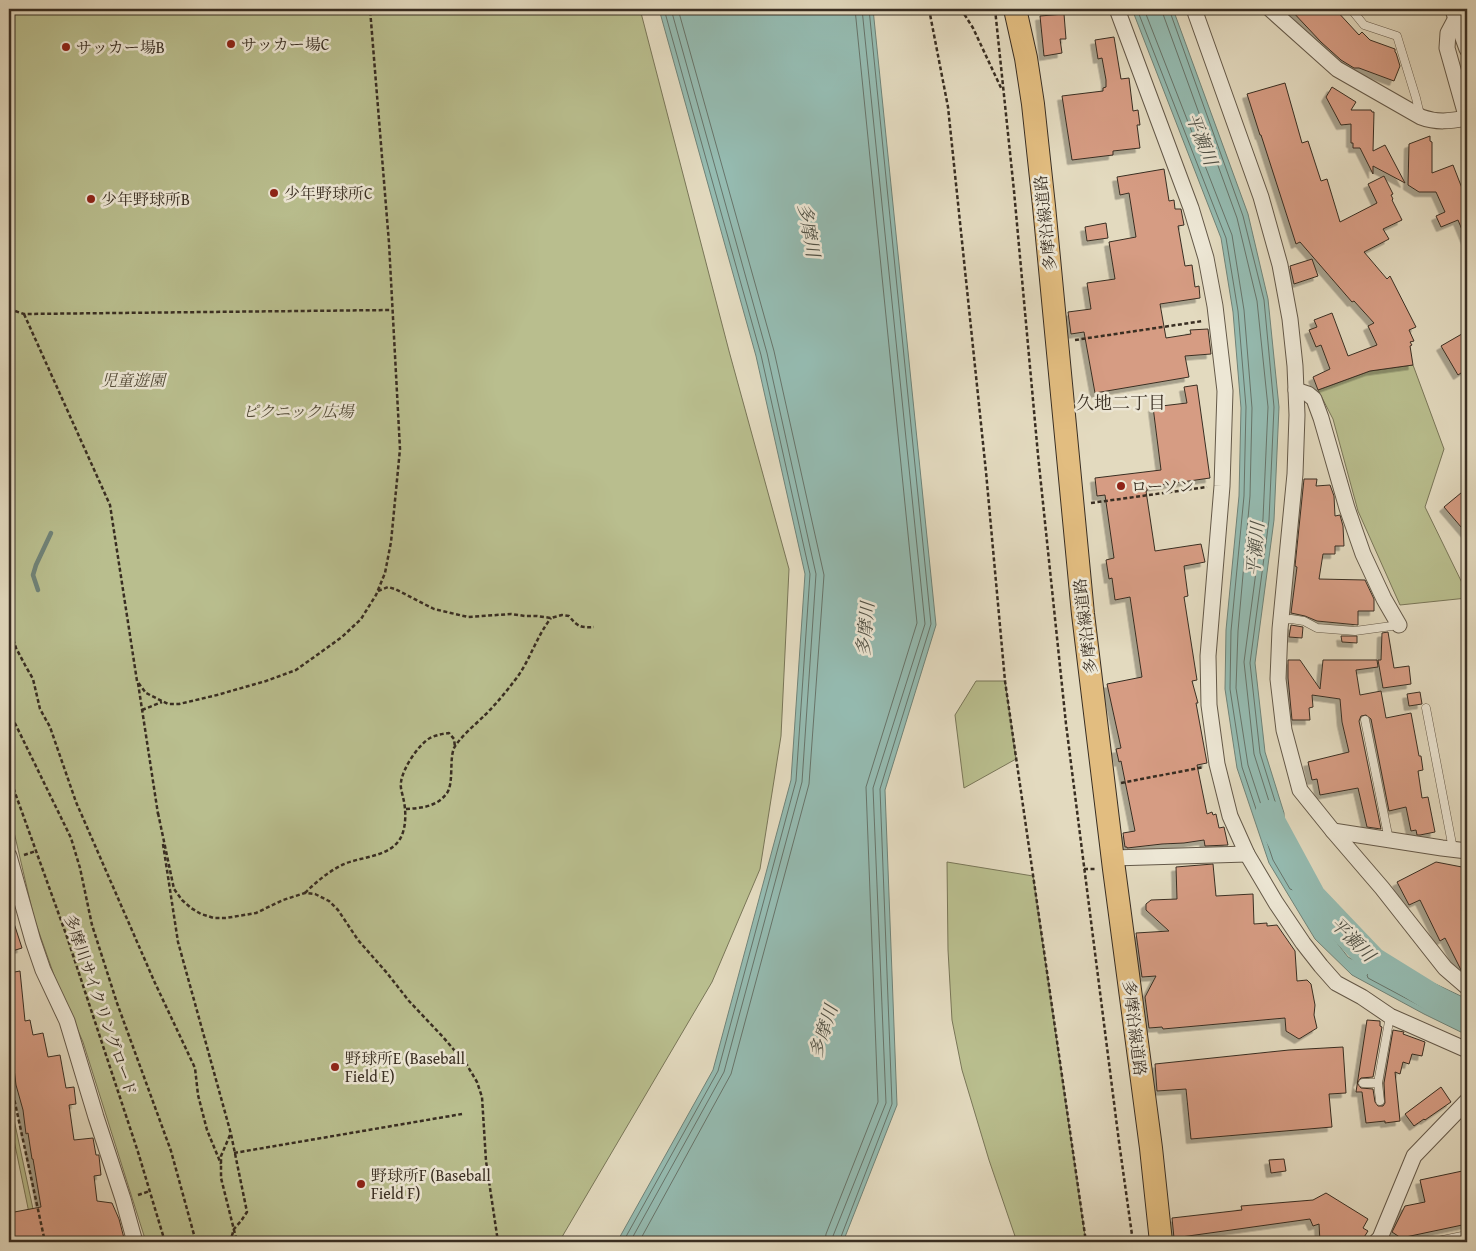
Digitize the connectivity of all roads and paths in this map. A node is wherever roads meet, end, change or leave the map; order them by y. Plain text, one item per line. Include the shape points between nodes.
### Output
1 (370, 9) edge
2 (929, 9) edge
3 (961, 9) edge
4 (995, 9) edge
5 (1015, 9) edge
6 (1116, 9) edge
7 (1194, 9) edge
8 (1270, 9) edge
9 (1351, 9) edge
10 (1454, 13) edge
11 (1467, 49) edge
12 (1004, 94) junction
13 (1421, 117) junction
14 (1467, 119) edge
15 (9, 309) edge
16 (392, 310) junction
17 (24, 314) junction
18 (1216, 319) junction
19 (1056, 343) junction
20 (1296, 390) junction
21 (1222, 486) junction
22 (1072, 505) junction
23 (378, 591) junction
24 (551, 618) junction
25 (1281, 620) junction
26 (1399, 626) joint
27 (9, 627) edge
28 (594, 627) dead end
29 (137, 681) junction
30 (162, 702) junction
31 (1426, 708) dead end
32 (142, 710) junction
33 (9, 711) edge
34 (1365, 720) dead end
35 (455, 747) junction
36 (1217, 764) junction
37 (9, 776) edge
38 (1105, 786) junction
39 (406, 809) junction
40 (158, 813) junction
41 (1332, 832) junction
42 (1389, 840) junction
43 (1460, 850) edge
44 (1247, 854) junction
45 (9, 856) edge
46 (1113, 858) junction
47 (305, 893) junction
48 (1467, 987) edge
49 (1390, 1016) junction
50 (1467, 1050) edge
51 (9, 1075) edge
52 (1363, 1083) dead end
53 (1378, 1083) junction
54 (1380, 1101) dead end
55 (1467, 1101) edge
56 (462, 1114) dead end
57 (230, 1134) junction
58 (234, 1152) junction
59 (221, 1164) junction
60 (234, 1229) junction
61 (1467, 1235) edge
62 (1380, 1241) edge
63 (45, 1242) edge
64 (135, 1242) edge
65 (165, 1242) edge
66 (196, 1242) edge
67 (230, 1242) edge
68 (237, 1242) edge
69 (498, 1242) edge
70 (1086, 1242) edge
71 (1134, 1242) edge
72 (1161, 1242) edge
73 (1433, 1242) edge

1 - 16 path
2 - 70 path via 948,107 1005,681
3 - 12 path
4 - 12 path
5 - 19 main road, 多摩沿線道路 via 1033,104
6 - 18 street via 1191,208 1206,258
7 - 20 street via 1261,197 1278,256 1290,319
8 - 13 street via 1337,69
9 - 13 lane via 1364,25 1397,36
10 - 11 street
10 - 14 street via 1447,48
12 - 71 path via 1064,705
13 - 14 street via 1444,122
15 - 17 path
16 - 17 path
16 - 23 path via 400,449 391,542
17 - 29 path via 110,505
18 - 19 path
18 - 21 street via 1224,391
19 - 22 main road, 多摩沿線道路
20 - 25 street via 1295,474
20 - 26 street via 1314,399 1363,554
21 - 22 path
21 - 36 street via 1208,656 1208,705
22 - 38 main road, 多摩沿線道路
23 - 24 path via 396,588 434,610 468,617 511,614
23 - 30 path via 361,619 296,670 217,695 179,704
24 - 28 path via 569,616 582,628
24 - 35 path via 516,679
25 - 26 lane via 1355,631
25 - 41 street via 1278,678 1284,730 1300,790
27 - 59 path via 24,666 33,679 40,709 50,727 76,802 195,1068 207,1130
29 - 30 path via 146,693
29 - 32 path
30 - 32 path
31 - 43 lane
32 - 40 path
33 - 66 path via 70,838 92,926 171,1151
34 - 42 lane
35 - 39 path via 448,792 430,806
35 - 39 path via 454,738 449,733 439,734 421,745 400,783
36 - 38 path
36 - 44 street via 1230,816
37 - 65 path, 多摩川サイクリングロード via 67,937
38 - 46 main road, 多摩沿線道路
39 - 47 path via 402,837 392,848 342,865
40 - 47 path via 174,889 182,900 201,914 214,918 237,917 256,913
40 - 57 path via 178,942
41 - 42 street
41 - 48 street via 1382,888 1445,968
42 - 43 street
44 - 46 street
44 - 49 street via 1276,903 1336,983
45 - 64 street via 43,970 67,1021
46 - 72 main road, 多摩沿線道路
47 - 69 path via 315,894 338,910 358,940 457,1053 477,1082 482,1097 486,1161
49 - 50 street
49 - 53 lane
51 - 63 path
52 - 53 lane
53 - 54 lane
55 - 62 street via 1414,1156
56 - 58 path
57 - 58 path
57 - 59 path
58 - 60 path via 247,1212
59 - 60 path via 221,1178
60 - 67 path
60 - 68 path
61 - 73 lane

